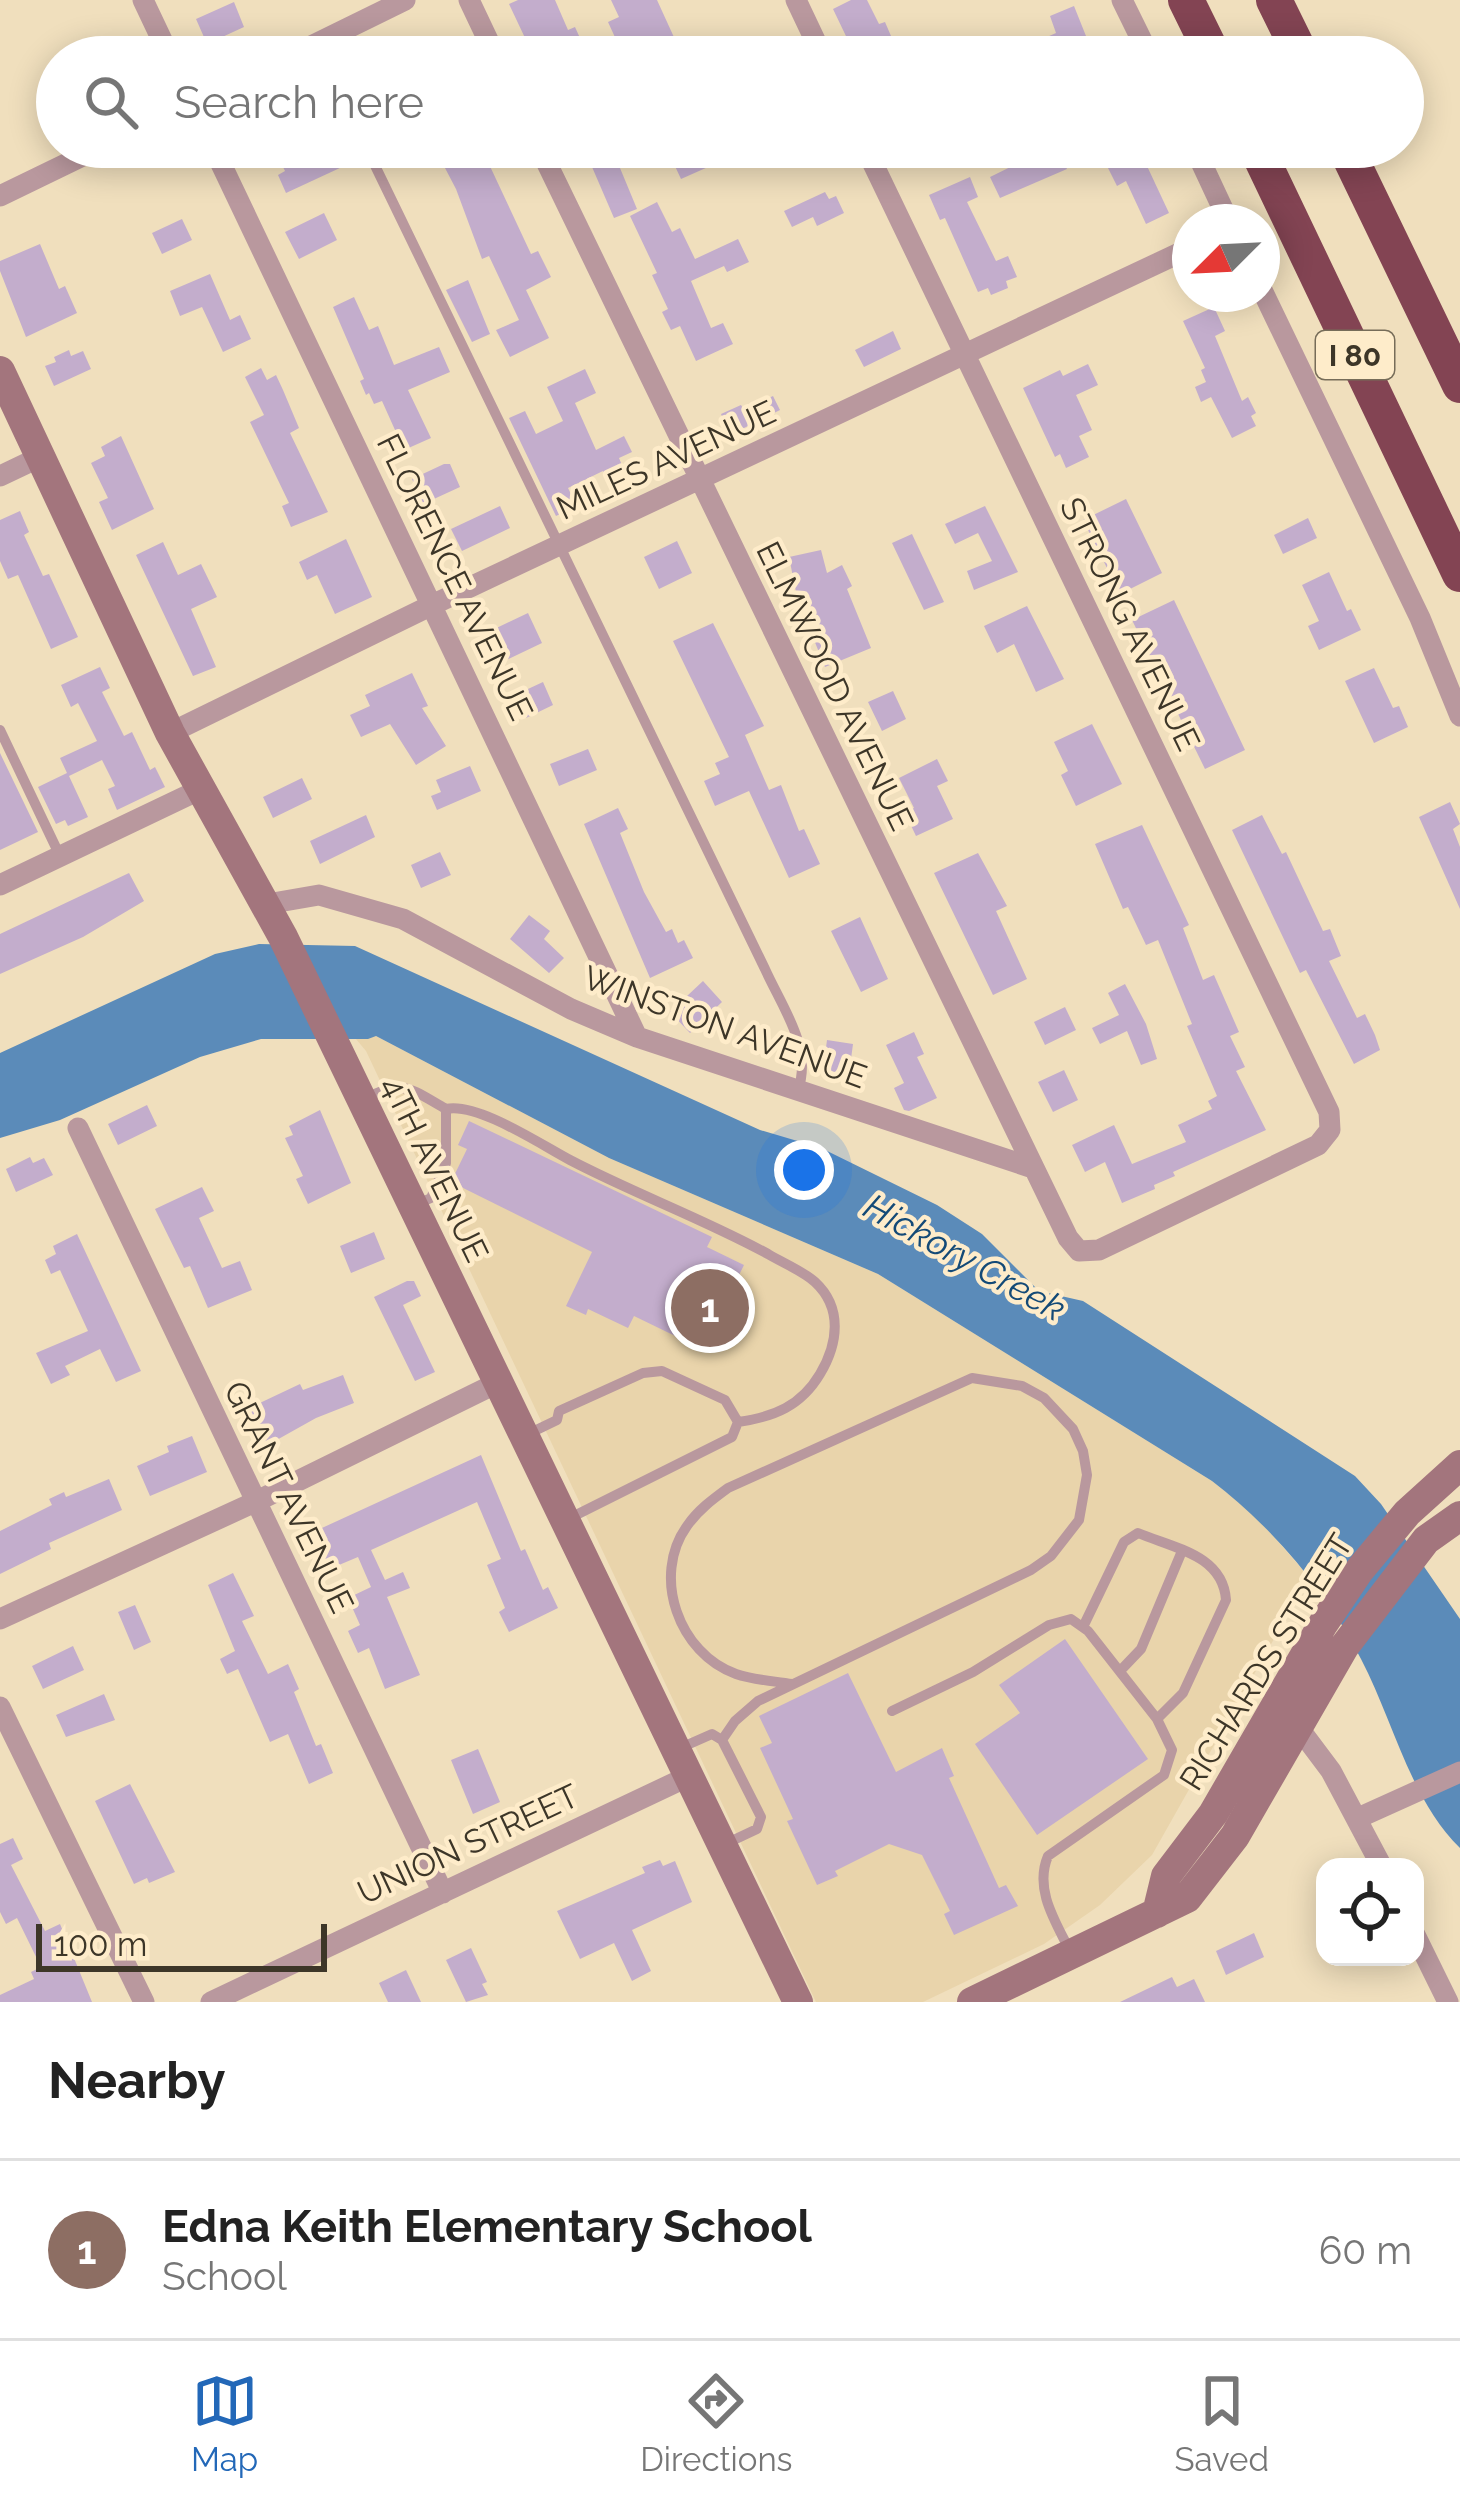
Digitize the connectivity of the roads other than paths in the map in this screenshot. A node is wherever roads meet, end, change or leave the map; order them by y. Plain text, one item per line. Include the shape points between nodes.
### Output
1 (143, 0) edge
2 (406, 0) edge
3 (469, 0) edge
4 (796, 0) edge
5 (1122, 0) edge
6 (1186, 0) edge
7 (1274, 0) edge
8 (160, 36) edge
9 (345, 36) edge
10 (486, 36) edge
11 (813, 36) edge
12 (1140, 36) edge
13 (1204, 36) edge
14 (1292, 36) edge
15 (58, 168) edge
16 (223, 168) edge
17 (375, 168) edge
18 (549, 168) edge
19 (875, 168) edge
20 (1203, 168) edge
21 (1266, 168) edge
22 (1355, 168) edge
23 (0, 196) edge
24 (1220, 204) edge
25 (1172, 257) edge
26 (1273, 312) edge
27 (964, 356) junction
28 (0, 371) edge
29 (1460, 386) edge
30 (40, 457) junction
31 (0, 476) edge
32 (698, 482) junction
33 (560, 546) junction
34 (1458, 573) edge
35 (432, 605) junction
36 (1460, 716) edge
37 (0, 730) edge
38 (170, 733) junction
39 (200, 790) junction
40 (60, 856) junction
41 (0, 885) edge
42 (267, 904) junction
43 (637, 1037) junction
44 (798, 1090) junction
45 (361, 1100) junction
46 (446, 1109) junction
47 (78, 1128) dead end
48 (1033, 1168) junction
49 (413, 1206) junction
50 (1078, 1251) joint
51 (499, 1382) junction
52 (738, 1422) junction
53 (525, 1436) junction
54 (1460, 1465) edge
55 (255, 1502) junction
56 (1460, 1516) edge
57 (565, 1520) junction
58 (1182, 1551) junction
59 (0, 1619) edge
60 (1083, 1627) junction
61 (1334, 1635) junction
62 (1120, 1671) junction
63 (792, 1684) junction
64 (0, 1708) edge
65 (892, 1711) dead end
66 (1288, 1715) junction
67 (1157, 1719) junction
68 (722, 1740) junction
69 (681, 1763) junction
70 (1460, 1772) edge
71 (1358, 1818) junction
72 (722, 1846) junction
73 (1378, 1858) edge
74 (443, 1893) junction
75 (1424, 1953) edge
76 (1072, 1954) junction
77 (144, 2002) edge
78 (212, 2002) edge
79 (798, 2002) edge
80 (972, 2002) edge
81 (1448, 2002) edge

1 - 8 street
2 - 9 street
3 - 10 street
4 - 11 street
5 - 12 street
6 - 13 highway
7 - 14 highway
15 - 23 street
16 - 35 street, FLORENCE AVENUE
17 - 33 lane
18 - 32 street, ELMWOOD AVENUE
19 - 27 street, STRONG AVENUE
20 - 24 street
21 - 34 highway, I 80
22 - 29 highway, I 80
25 - 27 street, MILES AVENUE
26 - 36 street
27 - 32 street, MILES AVENUE
27 - 50 street, STRONG AVENUE via 1329,1112 1330,1130 1318,1145 1099,1250
28 - 30 street, 4TH AVENUE
30 - 31 street
30 - 38 street, 4TH AVENUE
32 - 33 street, MILES AVENUE
32 - 48 street, ELMWOOD AVENUE
33 - 35 street, MILES AVENUE
33 - 44 lane via 802,1050
35 - 38 street, MILES AVENUE
35 - 43 street, FLORENCE AVENUE
37 - 40 lane
38 - 39 street, 4TH AVENUE
39 - 40 street
39 - 42 street, 4TH AVENUE
40 - 41 street
42 - 43 street, WINSTON AVENUE via 319,895 403,920
42 - 45 street, 4TH AVENUE
43 - 44 street, WINSTON AVENUE
44 - 48 street, WINSTON AVENUE
45 - 46 lane via 392,1085
45 - 49 street, 4TH AVENUE
46 - 49 lane via 439,1185
46 - 52 lane via 470,1108 815,1282 837,1321 824,1367 783,1411
47 - 55 street, GRANT AVENUE
48 - 50 street, ELMWOOD AVENUE
49 - 51 street, 4TH AVENUE
51 - 53 street, 4TH AVENUE
51 - 55 street
52 - 53 lane via 725,1400 662,1371 559,1411 557,1420
52 - 57 lane via 732,1437
53 - 57 street, 4TH AVENUE
54 - 61 street, RICHARDS STREET via 1358,1572
55 - 59 street
55 - 74 street, GRANT AVENUE
56 - 61 street, RICHARDS STREET
57 - 69 street, 4TH AVENUE
58 - 60 lane via 1138,1533 1124,1542
58 - 62 lane via 1141,1649
58 - 67 lane via 1214,1565 1226,1600 1184,1693
60 - 62 lane
60 - 65 lane via 1071,1619 1049,1625
61 - 66 street, RICHARDS STREET
62 - 67 lane
63 - 63 lane via 1051,1556 1079,1520 1087,1475 1083,1451 1059,1412 1022,1386 972,1378 728,1488 701,1509 672,1558 674,1599 688,1637 736,1674
63 - 68 lane via 744,1712
64 - 77 street
66 - 71 street
66 - 76 street, RICHARDS STREET via 1235,1836 1187,1898
67 - 76 lane via 1172,1750 1163,1775 1048,1856 1041,1871 1047,1906
68 - 69 lane via 712,1734
68 - 72 lane via 761,1817 758,1829
69 - 72 street, 4TH AVENUE
69 - 74 street, UNION STREET
70 - 71 street
71 - 73 street
72 - 79 street, 4TH AVENUE
74 - 78 street, UNION STREET
75 - 81 street
76 - 80 street, RICHARDS STREET

